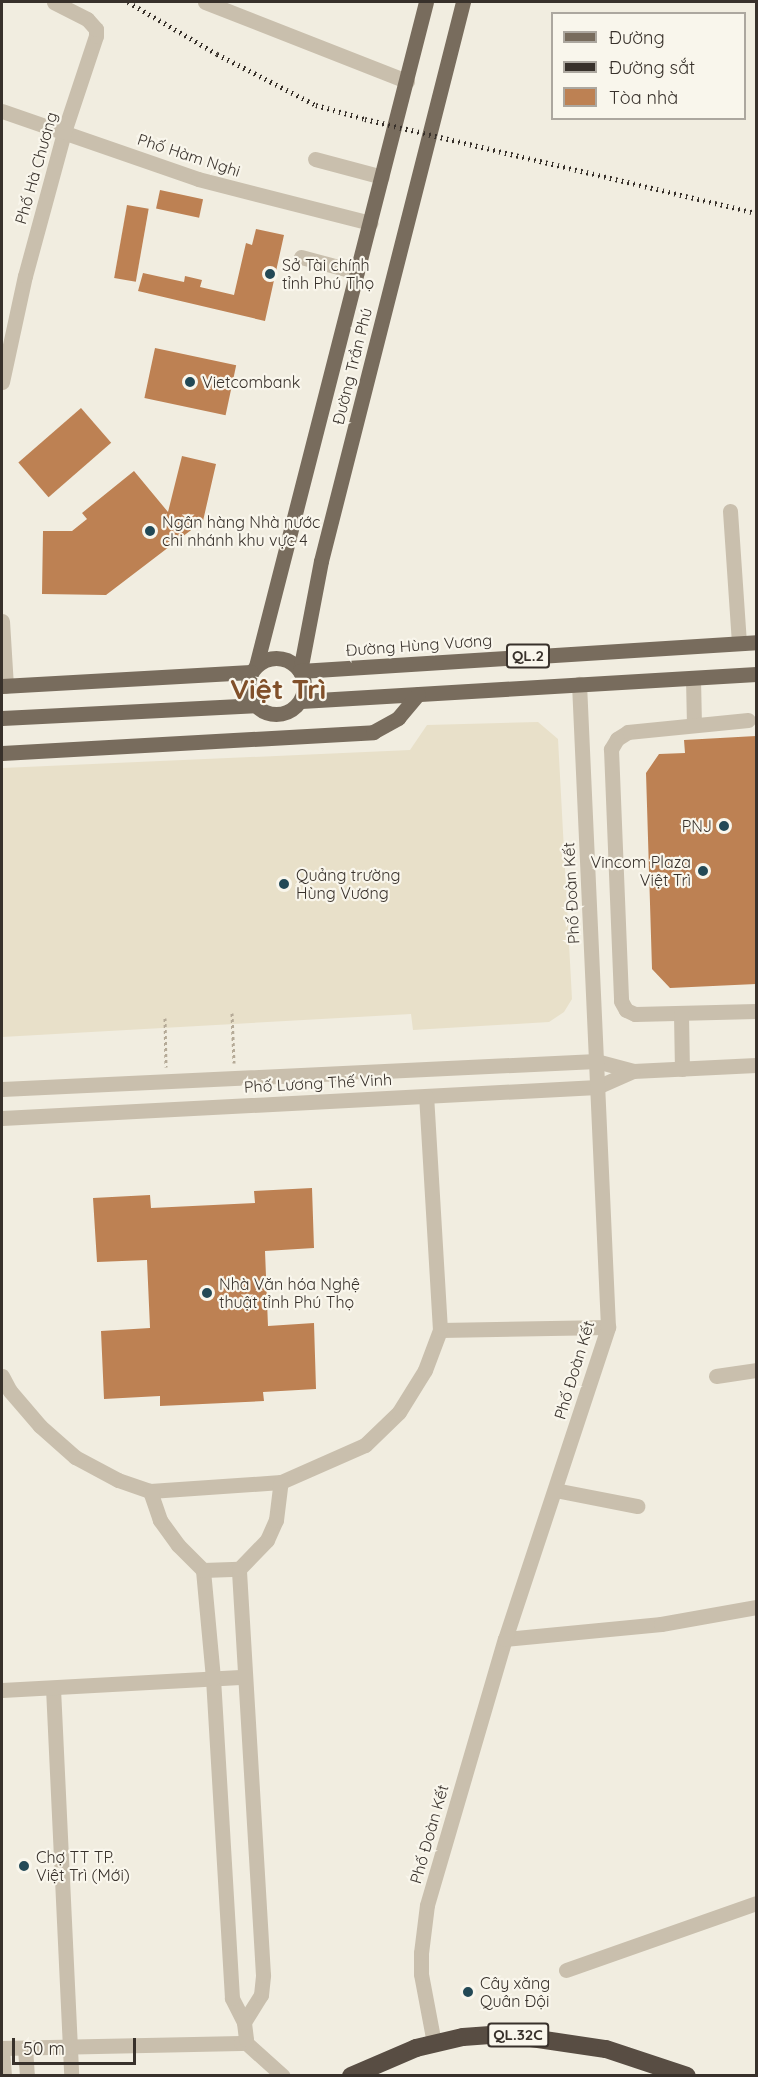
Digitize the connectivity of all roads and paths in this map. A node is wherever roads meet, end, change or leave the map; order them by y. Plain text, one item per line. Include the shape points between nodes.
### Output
1 (54, 2) edge
2 (205, 2) edge
3 (426, 2) edge
4 (463, 2) edge
5 (407, 81) junction
6 (2, 111) edge
7 (64, 132) junction
8 (315, 159) dead end
9 (382, 177) junction
10 (370, 223) junction
11 (301, 257) dead end
12 (357, 272) junction
13 (2, 382) edge
14 (730, 511) dead end
15 (2, 621) edge
16 (756, 642) edge
17 (739, 643) junction
18 (254, 669) junction
19 (300, 671) junction
20 (756, 674) edge
21 (693, 678) junction
22 (579, 684) junction
23 (4, 686) edge
24 (418, 694) junction
25 (301, 701) junction
26 (255, 705) junction
27 (2, 718) edge
28 (748, 720) dead end
29 (694, 725) junction
30 (2, 753) edge
31 (756, 1011) edge
32 (232, 1013) dead end
33 (681, 1014) junction
34 (165, 1018) dead end
35 (596, 1061) junction
36 (756, 1065) edge
37 (682, 1069) junction
38 (633, 1071) junction
39 (234, 1078) junction
40 (198, 1080) junction
41 (167, 1081) junction
42 (597, 1087) junction
43 (2, 1089) edge
44 (426, 1096) junction
45 (200, 1107) junction
46 (2, 1118) edge
47 (608, 1326) junction
48 (440, 1330) junction
49 (756, 1370) edge
50 (2, 1376) edge
51 (716, 1376) dead end
52 (281, 1482) junction
53 (555, 1490) junction
54 (150, 1491) junction
55 (637, 1506) dead end
56 (240, 1569) junction
57 (204, 1570) junction
58 (756, 1607) edge
59 (505, 1639) junction
60 (245, 1677) junction
61 (213, 1678) junction
62 (53, 1688) junction
63 (2, 1690) edge
64 (756, 1903) edge
65 (566, 1970) dead end
66 (244, 2022) junction
67 (244, 2041) junction
68 (434, 2043) junction
69 (70, 2047) junction
70 (2, 2048) edge
71 (26, 2048) junction
72 (4, 2076) edge
73 (27, 2076) edge
74 (71, 2076) edge
75 (283, 2076) edge
76 (351, 2076) edge
77 (687, 2076) edge

1 - 7 street, Phố Hà Chương via 96,29
2 - 5 street
3 - 5 main road, Đường Trần Phú
4 - 19 main road, Đường Trần Phú via 321,561
5 - 9 main road, Đường Trần Phú
6 - 7 street, Phố Hàm Nghi
7 - 10 street, Phố Hàm Nghi via 198,179
7 - 13 street, Phố Hà Chương via 25,276
8 - 9 street
9 - 10 main road, Đường Trần Phú
10 - 12 main road, Đường Trần Phú
11 - 12 street
12 - 18 main road, Đường Trần Phú
14 - 17 street
15 - 23 street
16 - 17 main road, Đường Hùng Vương / QL.2
17 - 19 main road, Đường Hùng Vương / QL.2
18 - 19 main road, QL.2 via 265,660 279,658 290,661
18 - 23 main road, QL.2
18 - 26 main road via 248,689
19 - 25 main road via 305,686
20 - 21 main road, QL.2
21 - 22 main road, QL.2
21 - 29 street
22 - 24 main road, QL.2
22 - 35 street, Phố Đoàn Kết
24 - 25 main road, QL.2
24 - 30 main road via 398,718 372,732
25 - 26 main road, QL.2 via 278,714
26 - 27 main road, QL.2
28 - 29 street
29 - 33 street via 628,732 611,749 621,1001 626,1010 635,1014
31 - 33 street
32 - 39 path
33 - 37 street
34 - 41 path
35 - 38 street, Phố Lương Thế Vinh
35 - 39 street, Phố Lương Thế Vinh
35 - 42 street, Phố Đoàn Kết
36 - 37 street, Phố Lương Thế Vinh
37 - 38 street, Phố Lương Thế Vinh
38 - 42 street, Phố Lương Thế Vinh
39 - 40 street, Phố Lương Thế Vinh
40 - 41 street, Phố Lương Thế Vinh
40 - 45 street
41 - 43 street, Phố Lương Thế Vinh
42 - 44 street, Phố Lương Thế Vinh
42 - 47 street, Phố Đoàn Kết
44 - 45 street, Phố Lương Thế Vinh
44 - 48 street
45 - 46 street, Phố Lương Thế Vinh
47 - 48 street
47 - 53 street, Phố Đoàn Kết
48 - 52 street via 425,1370 399,1412 365,1445
49 - 51 street
50 - 54 street via 40,1426 75,1457 118,1480
52 - 54 street
52 - 56 street via 276,1520 267,1540
53 - 55 street
53 - 59 street, Phố Đoàn Kết
54 - 57 street via 160,1520 178,1545
56 - 57 street
56 - 60 street
57 - 61 street
58 - 59 street via 661,1624
59 - 68 street, Phố Đoàn Kết via 426,1914 422,1974
60 - 61 street
60 - 66 street via 263,1975 261,1995
61 - 62 street
61 - 66 street via 232,1998
62 - 63 street
62 - 69 street
64 - 65 street
66 - 67 street
67 - 69 street
67 - 75 street
68 - 76 highway, QL.32C
68 - 77 highway, QL.32C via 504,2034 554,2039 606,2049
69 - 71 street
69 - 74 street
70 - 71 street
70 - 72 street
71 - 73 street

